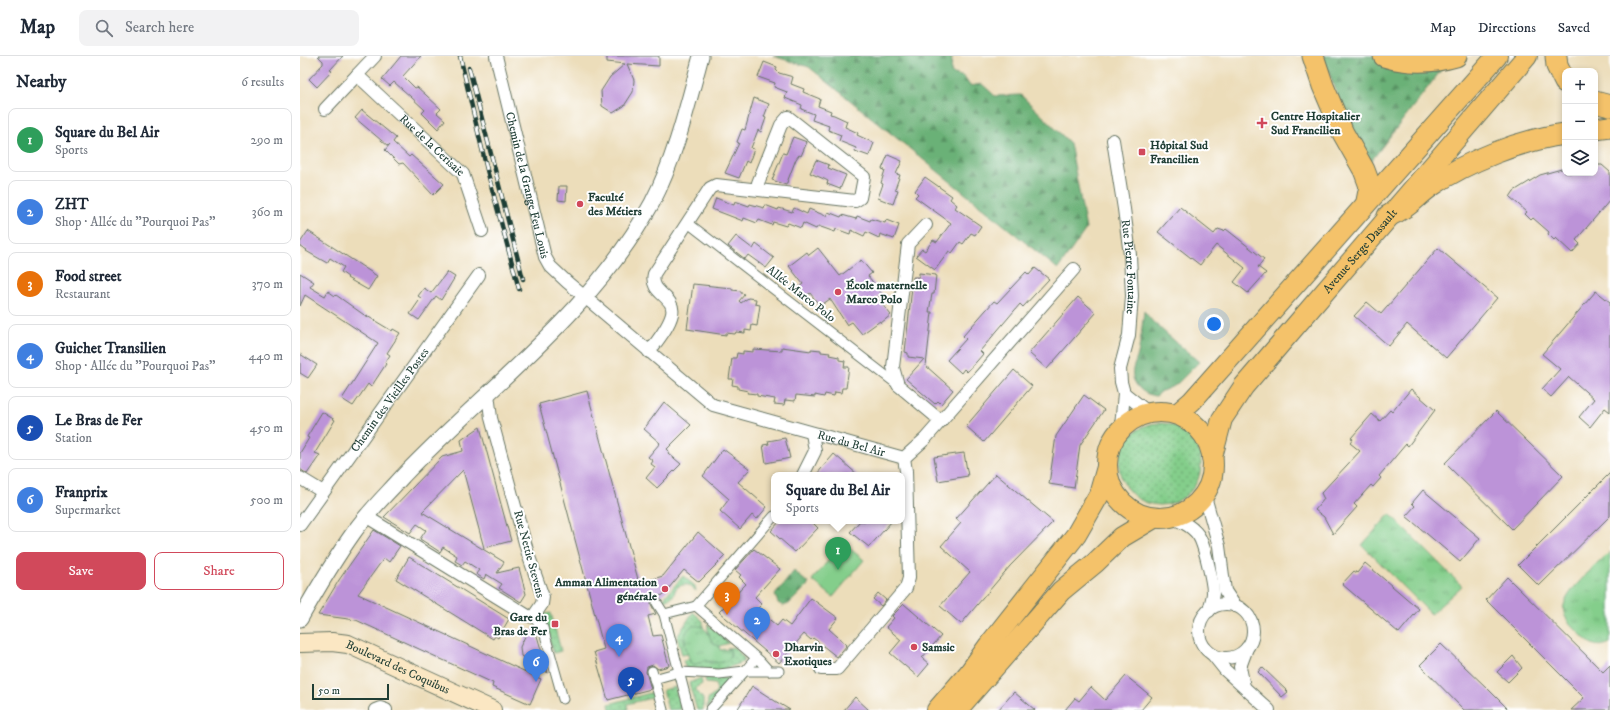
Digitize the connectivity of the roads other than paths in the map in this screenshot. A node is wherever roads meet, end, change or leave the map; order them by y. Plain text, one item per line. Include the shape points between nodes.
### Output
1 (375, 56) edge
2 (496, 56) edge
3 (701, 56) edge
4 (1313, 56) edge
5 (1384, 56) edge
6 (1456, 56) edge
7 (1497, 56) edge
8 (1527, 56) edge
9 (1556, 56) edge
10 (357, 75) junction
11 (1562, 76) edge
12 (1598, 103) edge
13 (1610, 106) edge
14 (325, 109) dead end
15 (1610, 127) edge
16 (1598, 129) edge
17 (1562, 134) edge
18 (1112, 140) dead end
19 (758, 190) junction
20 (1367, 201) junction
21 (1388, 216) junction
22 (688, 223) junction
23 (926, 225) dead end
24 (482, 231) dead end
25 (1074, 269) dead end
26 (479, 275) dead end
27 (586, 298) junction
28 (649, 352) junction
29 (898, 385) junction
30 (1124, 393) junction
31 (488, 394) junction
32 (1149, 413) junction
33 (1177, 414) junction
34 (941, 421) junction
35 (1121, 427) junction
36 (812, 433) junction
37 (1212, 457) junction
38 (904, 458) junction
39 (1107, 466) junction
40 (805, 472) edge
41 (300, 478) edge
42 (323, 492) junction
43 (1204, 493) junction
44 (367, 517) junction
45 (1162, 517) junction
46 (771, 519) edge
47 (300, 525) edge
48 (657, 603) dead end
49 (696, 606) junction
50 (1235, 606) junction
51 (1209, 611) junction
52 (664, 614) junction
53 (533, 617) junction
54 (300, 619) edge
55 (300, 643) edge
56 (989, 645) junction
57 (1248, 648) junction
58 (1212, 655) junction
59 (756, 658) junction
60 (1000, 662) junction
61 (821, 669) dead end
62 (745, 671) junction
63 (769, 671) junction
64 (779, 671) dead end
65 (679, 672) junction
66 (1244, 687) junction
67 (563, 699) dead end
68 (492, 710) edge
69 (663, 710) edge
70 (689, 710) edge
71 (710, 710) edge
72 (922, 710) edge
73 (937, 710) edge
74 (956, 710) edge
75 (972, 710) edge
76 (1269, 710) edge

1 - 10 street
2 - 27 street, Chemin de la Grange Feu Louis via 545,257 550,266
3 - 27 street via 686,111 658,189 635,231
4 - 20 highway via 1343,133 1370,186
5 - 6 highway via 1413,61
7 - 20 main road, Avenue Serge Dassault
8 - 21 main road, Avenue Serge Dassault
9 - 11 highway
10 - 14 street
10 - 24 street, Rue de la Cerisaie via 463,174
12 - 13 highway
15 - 16 highway
17 - 21 highway via 1545,137 1459,170 1430,186 1404,210
18 - 30 street, Rue Pierre Fontaine via 1130,255 1132,296 1129,335 1120,369
19 - 19 street via 855,201 860,198 864,177 788,118 781,125 758,183
19 - 22 street via 716,185 710,188
20 - 33 main road, Avenue Serge Dassault via 1192,401
21 - 37 main road, Avenue Serge Dassault via 1240,390 1222,419
22 - 28 street via 654,274 654,286 672,307 672,314
22 - 29 street, Allée Marco Polo
23 - 29 street via 908,244 892,367
25 - 34 street
26 - 42 street, Chemin des Vieilles Postes
27 - 28 street, Rue du Bel Air
27 - 31 street
28 - 36 street, Rue du Bel Air via 713,405
29 - 34 street
30 - 32 street
30 - 35 street, Rue Pierre Fontaine
31 - 44 street via 408,472
31 - 53 street, Rue Nettie Stevens via 491,418 542,597 542,604
32 - 33 main road
32 - 35 main road via 1133,418
33 - 37 main road via 1189,420 1201,432
34 - 38 street
35 - 39 main road via 1112,441
36 - 38 street, Rue du Bel Air
36 - 40 street via 815,450
37 - 43 main road via 1210,482
38 - 61 street via 910,578 906,588 836,669
39 - 45 main road via 1116,494 1126,505 1138,513
39 - 56 main road via 1099,495 1076,535
41 - 42 street
42 - 47 street, Chemin des Vieilles Postes
43 - 45 main road via 1195,504 1182,512
43 - 50 street via 1219,546 1225,592
44 - 53 street, Rue Nettie Stevens
44 - 54 street via 355,531
45 - 51 street via 1187,524 1204,546 1213,592
45 - 60 main road via 1122,537 1061,591
46 - 49 street
48 - 52 street
49 - 52 street
49 - 59 street
50 - 51 street via 1218,605
50 - 57 street via 1247,614 1252,623 1253,634
51 - 58 street via 1201,622 1200,636 1205,649
52 - 65 street
53 - 67 street via 543,628
55 - 68 main road, Boulevard des Coquibus via 348,644
56 - 72 main road via 972,656
56 - 73 main road
57 - 58 street via 1231,658 1224,659
57 - 66 street via 1240,667
58 - 66 street
59 - 62 street
59 - 63 street
60 - 74 main road
60 - 75 main road via 996,677
62 - 63 street
62 - 65 street via 719,674
62 - 71 street
63 - 64 street
65 - 69 street via 653,675
65 - 70 street
66 - 76 street

